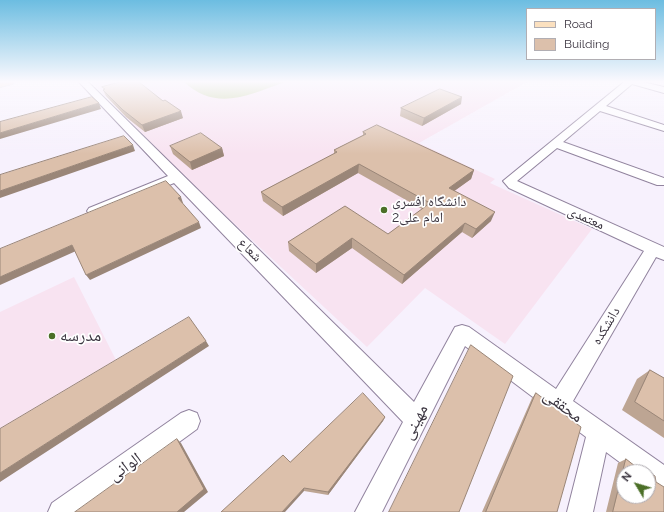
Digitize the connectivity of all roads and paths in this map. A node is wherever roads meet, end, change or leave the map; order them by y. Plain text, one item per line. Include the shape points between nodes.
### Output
1 (97, 106) edge
2 (598, 107) joint
3 (664, 128) edge
4 (555, 143) junction
5 (177, 177) junction
6 (662, 182) dead end
7 (84, 214) edge
8 (661, 252) edge
9 (462, 333) joint
10 (559, 404) junction
11 (416, 419) junction
12 (189, 421) dead end
13 (599, 433) junction
14 (664, 480) edge
15 (61, 512) edge
16 (368, 512) edge
17 (580, 512) edge

1 - 5 street, شعاع via 126,136
2 - 3 street
2 - 4 street
4 - 6 street
4 - 8 street, معتمدی via 509,181 514,186
5 - 7 street
5 - 11 street, شعاع
8 - 10 street, دانشکده
9 - 10 street, محققی
9 - 11 street, مهینی
10 - 13 street, محققی
11 - 16 street, مهینی
12 - 15 street, الوانی
13 - 14 street, محققی
13 - 17 street

